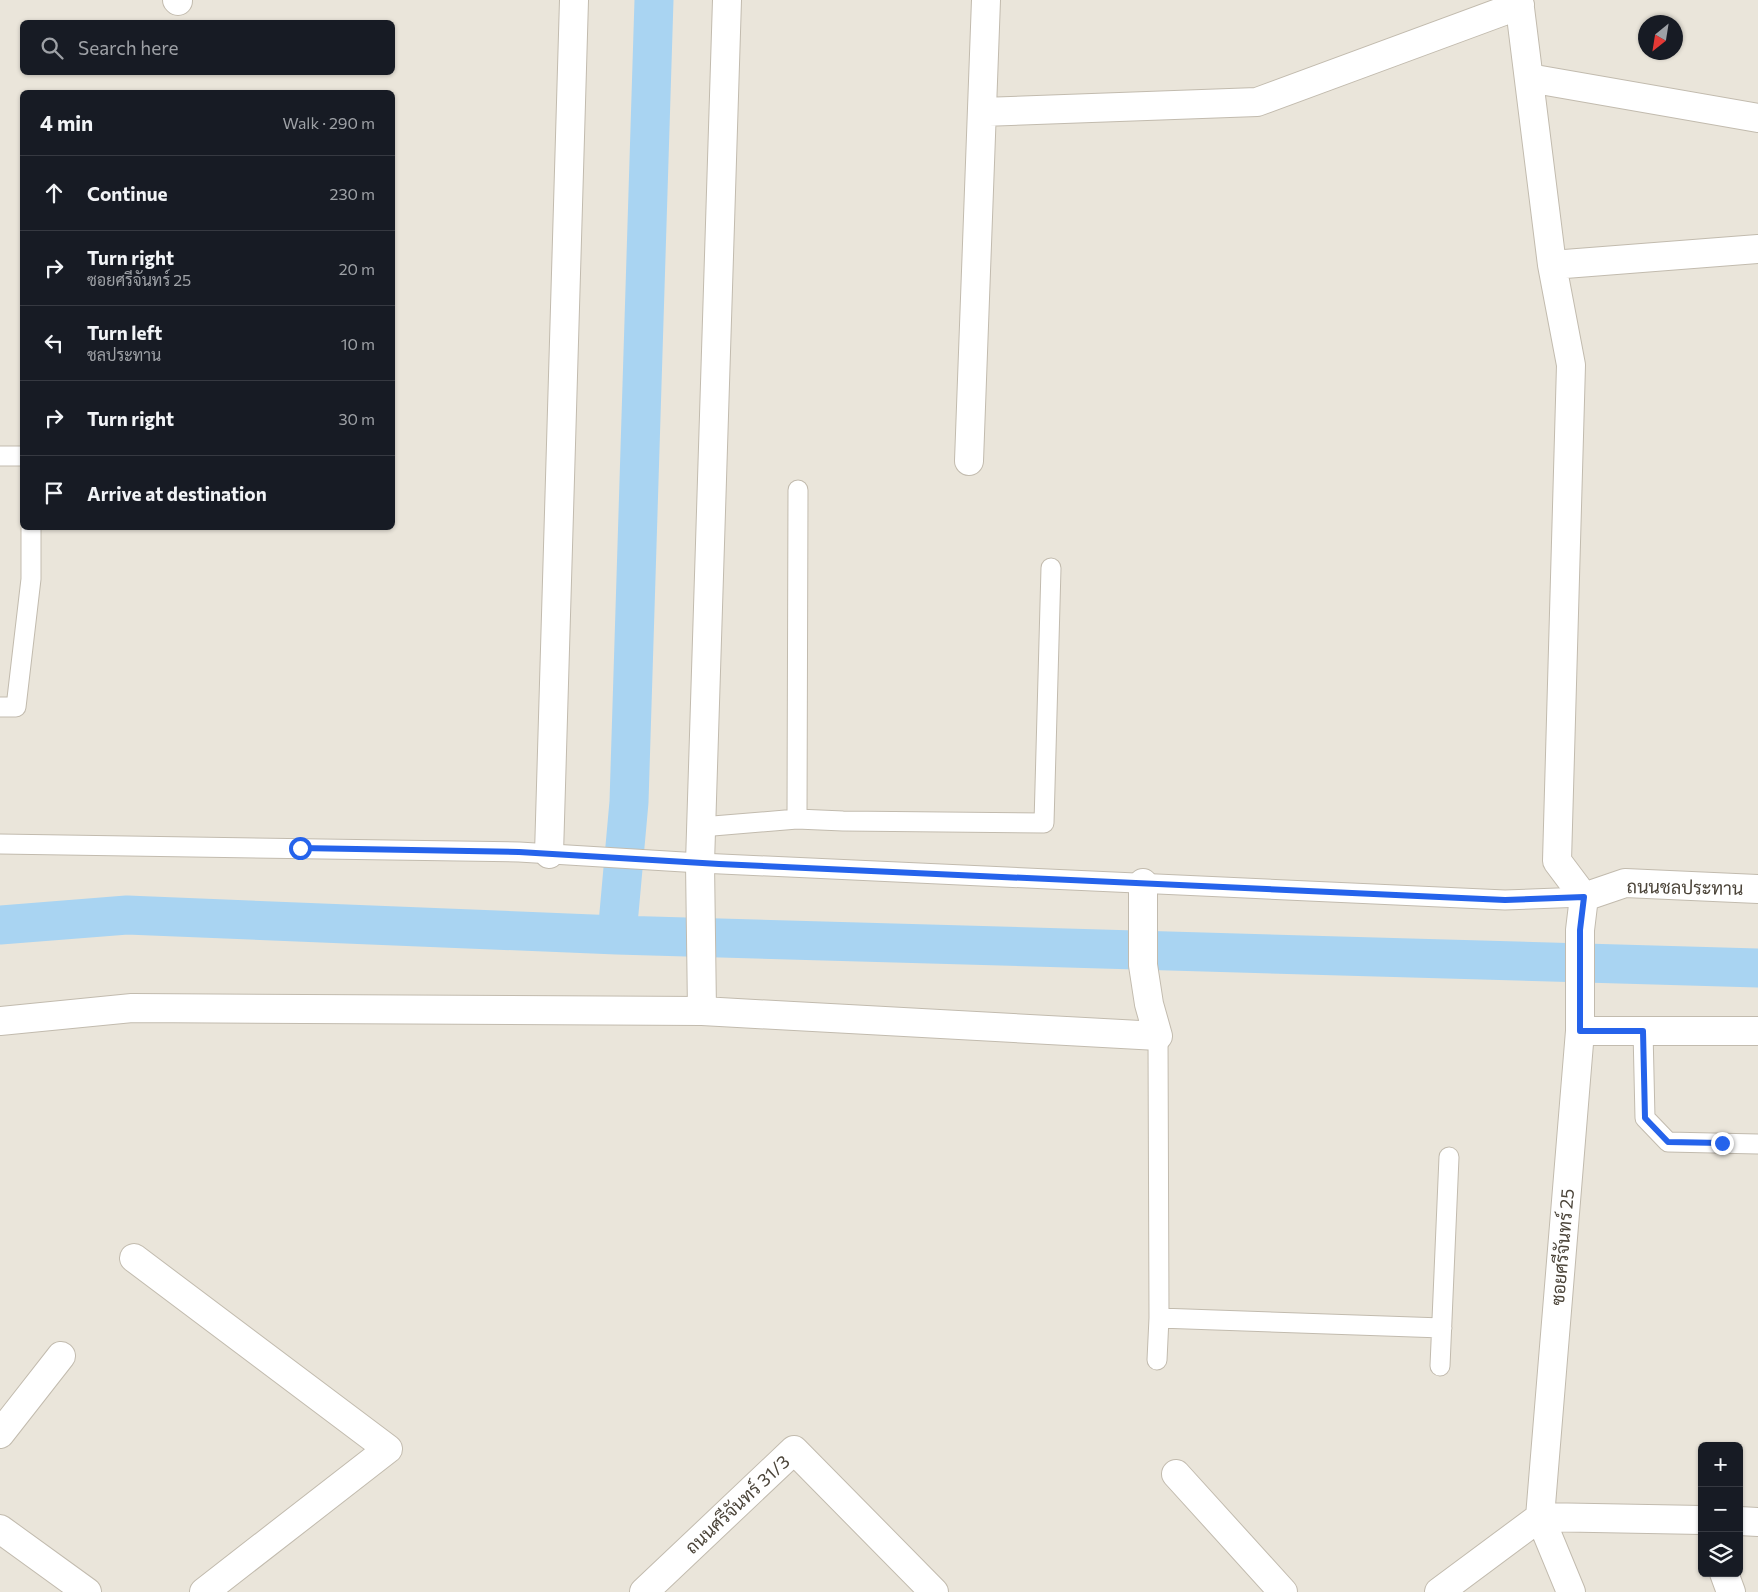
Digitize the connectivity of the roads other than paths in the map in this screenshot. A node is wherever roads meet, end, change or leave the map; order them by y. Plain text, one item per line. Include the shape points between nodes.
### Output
1 (574, 0) edge
2 (727, 0) edge
3 (986, 0) edge
4 (1519, 2) edge
5 (1529, 78) junction
6 (982, 112) junction
7 (1758, 118) edge
8 (1758, 249) edge
9 (1552, 265) junction
10 (0, 456) edge
11 (20, 456) edge
12 (969, 461) dead end
13 (798, 490) dead end
14 (31, 530) edge
15 (1051, 568) dead end
16 (0, 707) edge
17 (797, 819) junction
18 (701, 827) junction
19 (0, 844) edge
20 (549, 854) junction
21 (700, 862) junction
22 (1758, 889) edge
23 (1143, 894) junction
24 (1584, 897) junction
25 (702, 1011) junction
26 (0, 1021) edge
27 (1580, 1031) junction
28 (1643, 1031) junction
29 (1758, 1032) edge
30 (1158, 1036) junction
31 (1758, 1144) edge
32 (1450, 1158) dead end
33 (134, 1258) dead end
34 (1159, 1318) junction
35 (1442, 1328) junction
36 (61, 1356) dead end
37 (1157, 1360) dead end
38 (1440, 1366) dead end
39 (0, 1434) edge
40 (1176, 1474) dead end
41 (1540, 1516) junction
42 (1698, 1520) edge
43 (1743, 1521) edge
44 (1758, 1522) edge
45 (0, 1529) edge
46 (1725, 1577) edge
47 (87, 1592) edge
48 (204, 1592) edge
49 (644, 1592) edge
50 (934, 1592) edge
51 (1283, 1592) edge
52 (1439, 1592) edge
53 (1570, 1592) edge
54 (1731, 1592) edge

1 - 20 street
2 - 18 street
3 - 6 street
4 - 5 street
4 - 6 street via 1257,102
5 - 7 street
5 - 9 street
6 - 12 street
8 - 9 street
9 - 24 street via 1571,365 1557,861
10 - 11 lane
13 - 17 lane
14 - 16 lane via 31,579 16,707
15 - 17 lane via 1044,823
17 - 18 lane
18 - 21 street
19 - 20 lane
20 - 21 lane
21 - 23 lane
21 - 25 street
22 - 24 street, ถนนชลประทาน via 1625,883
23 - 24 lane via 1505,900
23 - 30 street via 1143,965
24 - 27 street, ซอยศรีจันทร์ 25 via 1580,930
25 - 26 street via 132,1008
25 - 30 street
27 - 28 street
27 - 41 street, ซอยศรีจันทร์ 25
28 - 29 street
28 - 31 lane via 1645,1118 1668,1142
30 - 34 lane
32 - 35 lane
33 - 48 street via 388,1449
34 - 35 lane
34 - 37 lane
35 - 38 lane
36 - 39 street
40 - 51 street
41 - 42 street
41 - 52 street
41 - 53 street, ซอยศรีจันทร์ 25
43 - 44 street
45 - 47 street
46 - 54 street
49 - 50 street, ถนนศรีจันทร์ 31/3 via 794,1450

